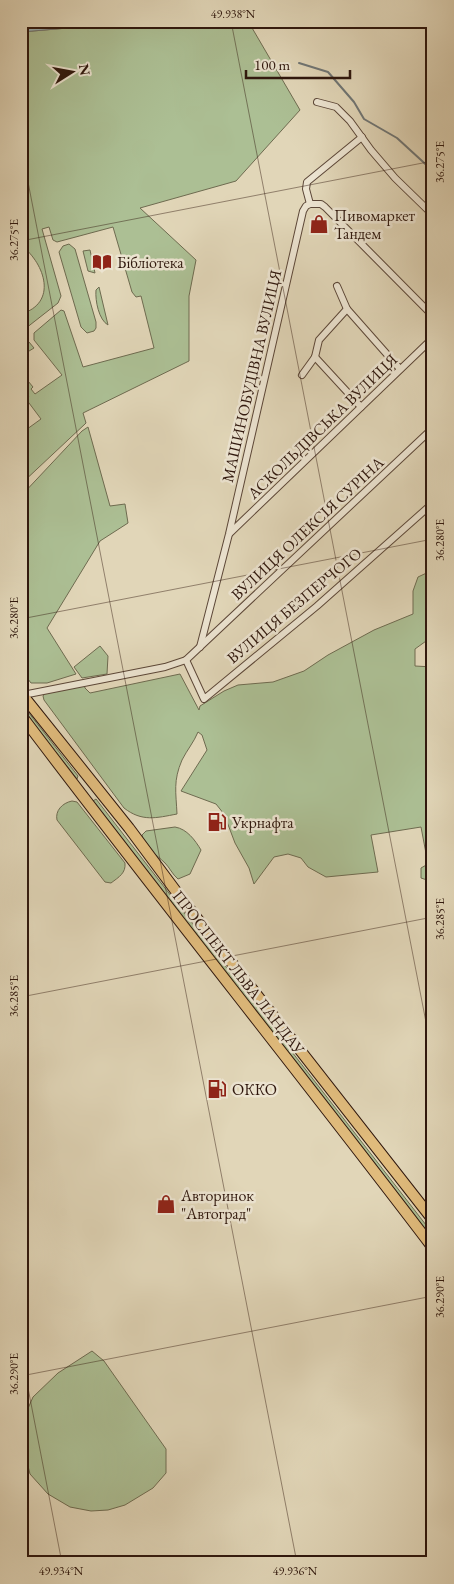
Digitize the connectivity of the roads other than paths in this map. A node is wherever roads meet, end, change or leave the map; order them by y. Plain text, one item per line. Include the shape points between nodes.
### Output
1 (317, 102) dead end
2 (362, 136) junction
3 (310, 204) junction
4 (433, 215) edge
5 (337, 286) dead end
6 (347, 310) junction
7 (433, 316) edge
8 (433, 338) edge
9 (315, 357) junction
10 (400, 370) junction
11 (302, 375) dead end
12 (361, 407) junction
13 (433, 428) edge
14 (433, 503) edge
15 (229, 534) junction
16 (199, 648) junction
17 (186, 660) junction
18 (22, 694) edge
19 (21, 715) edge
20 (99, 791) junction
21 (86, 801) junction
22 (433, 1220) edge
23 (433, 1248) edge

1 - 2 street via 336,107
2 - 3 street, МАШИНОБУДІВНА ВУЛИЦЯ via 307,182
2 - 4 street via 395,178
3 - 7 street via 325,207
3 - 15 street, МАШИНОБУДІВНА ВУЛИЦЯ via 303,211
5 - 6 street
6 - 9 street via 319,340
6 - 10 street
8 - 10 street, АСКОЛЬДІВСЬКА ВУЛИЦЯ
9 - 11 street
9 - 12 street
10 - 12 street, АСКОЛЬДІВСЬКА ВУЛИЦЯ
12 - 15 street, АСКОЛЬДІВСЬКА ВУЛИЦЯ
13 - 16 street, ВУЛИЦЯ ОЛЕКСІЯ СУРІНА
14 - 17 street, ВУЛИЦЯ БЕЗПЕРЧОГО via 317,606 204,699
15 - 16 street, МАШИНОБУДІВНА ВУЛИЦЯ
16 - 17 street, ВУЛИЦЯ ОЛЕКСІЯ СУРІНА
17 - 18 street via 165,667
18 - 20 main road, ПРОСПЕКТ ЛЬВА ЛАНДАУ
19 - 21 main road, ПРОСПЕКТ ЛЬВА ЛАНДАУ
20 - 21 main road
20 - 22 main road, ПРОСПЕКТ ЛЬВА ЛАНДАУ
21 - 23 main road, ПРОСПЕКТ ЛЬВА ЛАНДАУ

